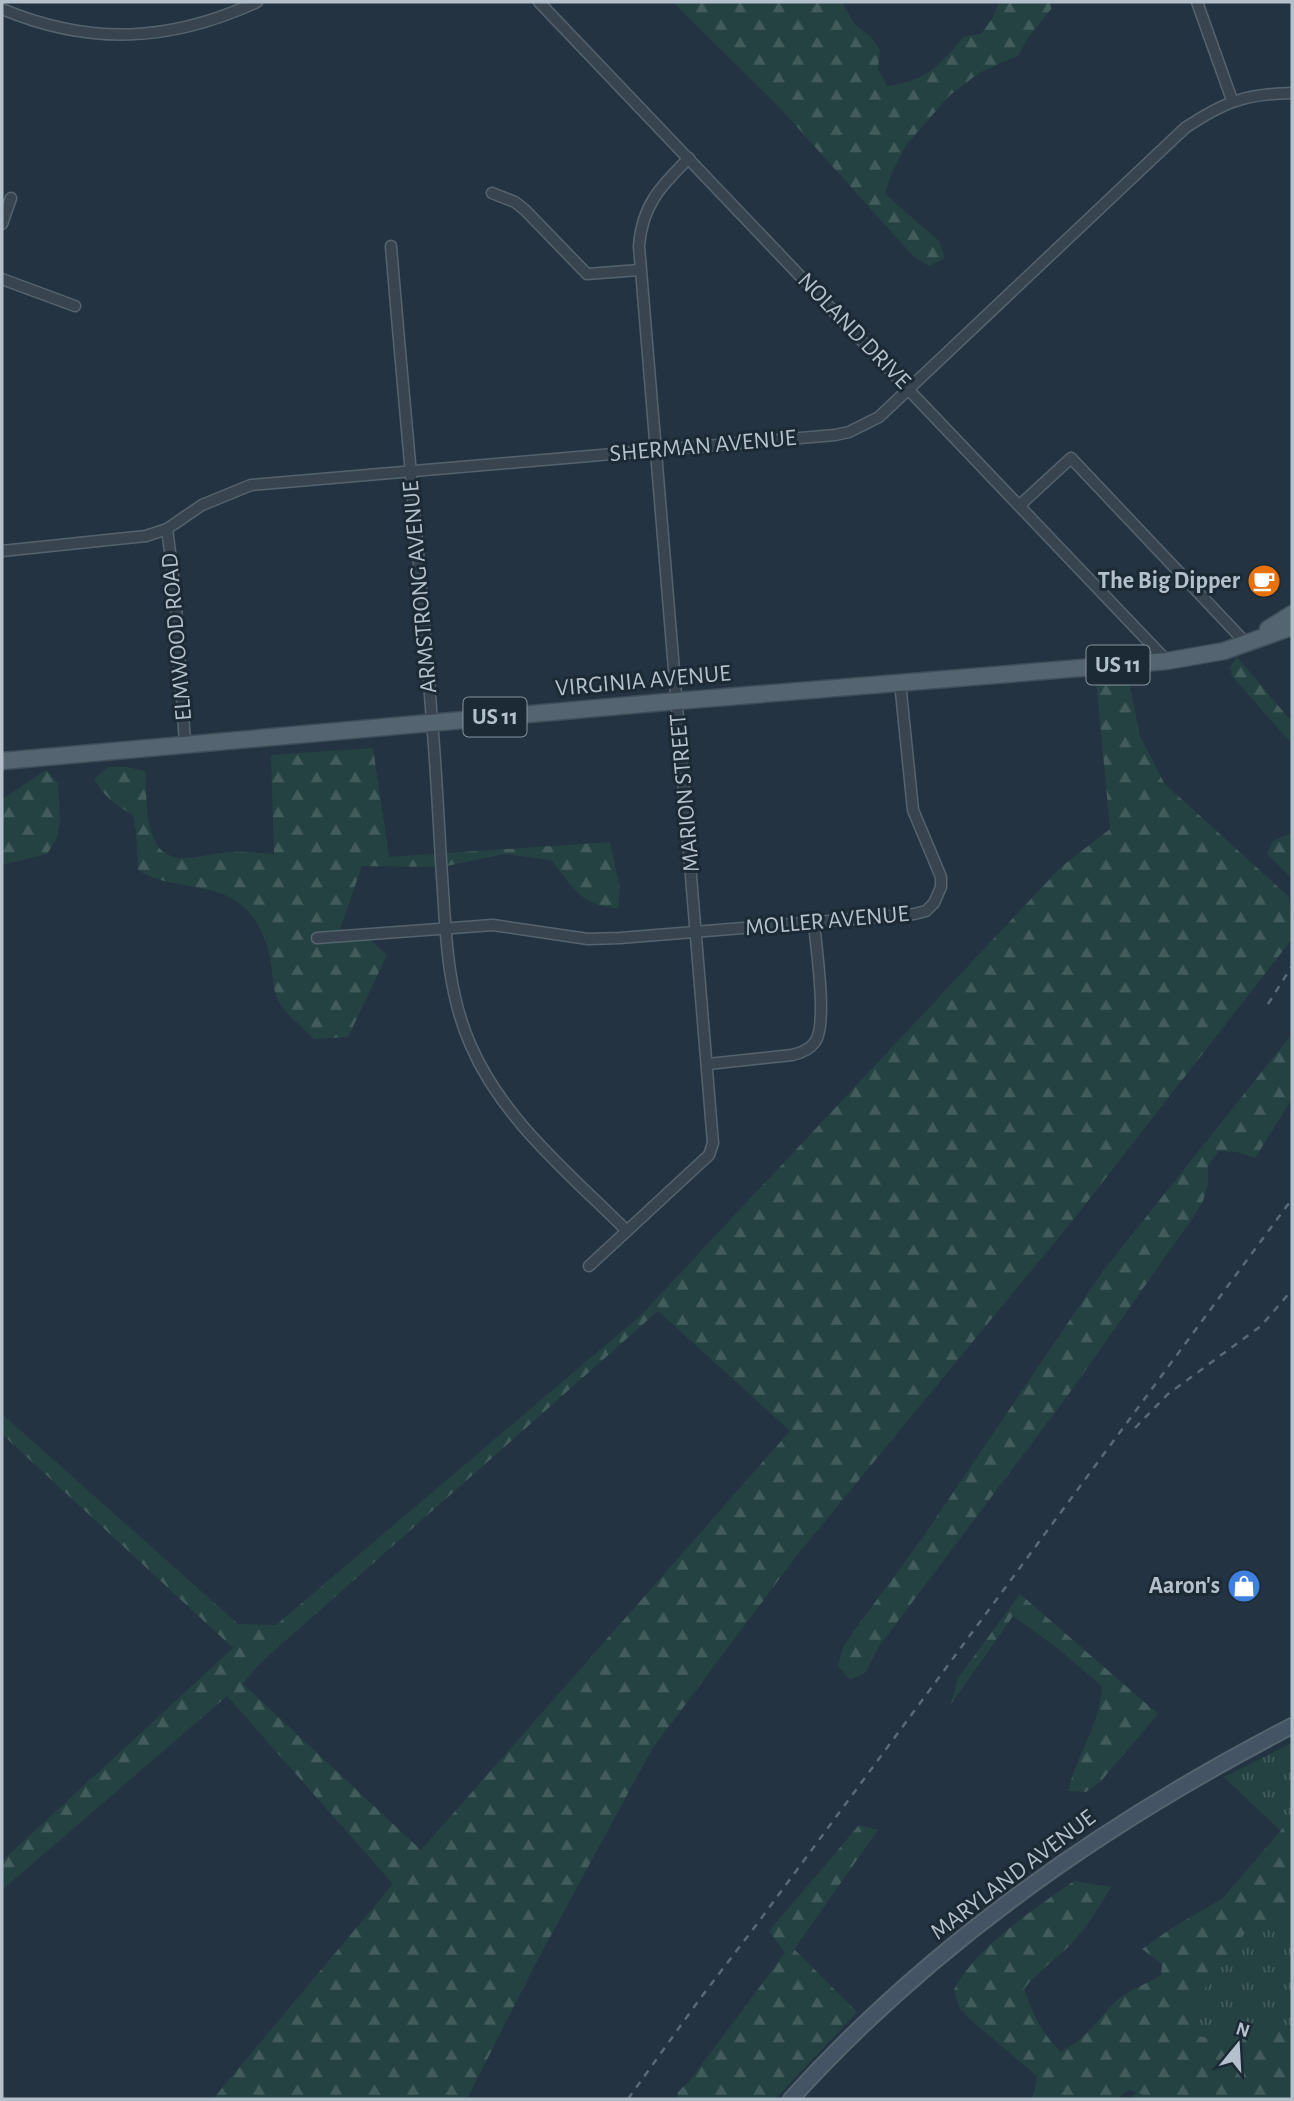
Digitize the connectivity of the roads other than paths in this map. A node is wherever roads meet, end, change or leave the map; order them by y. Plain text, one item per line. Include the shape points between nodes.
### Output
1 (257, 2) edge
2 (539, 2) edge
3 (1197, 2) edge
4 (2, 9) edge
5 (1292, 93) edge
6 (1232, 100) junction
7 (689, 158) junction
8 (492, 193) dead end
9 (11, 198) dead end
10 (2, 224) edge
11 (391, 246) dead end
12 (639, 270) junction
13 (2, 279) edge
14 (75, 306) dead end
15 (909, 389) junction
16 (655, 451) junction
17 (409, 471) junction
18 (1020, 505) junction
19 (167, 529) junction
20 (2, 551) edge
21 (1292, 614) edge
22 (1292, 627) edge
23 (1246, 643) junction
24 (1167, 661) junction
25 (900, 682) junction
26 (677, 701) junction
27 (433, 722) junction
28 (185, 744) junction
29 (2, 761) edge
30 (814, 923) junction
31 (445, 928) junction
32 (697, 933) junction
33 (317, 938) dead end
34 (708, 1064) junction
35 (627, 1231) junction
36 (589, 1266) dead end
37 (1292, 1726) edge
38 (791, 2099) edge

1 - 4 street via 179,30 105,36 54,28
2 - 7 street, NOLAND DRIVE
3 - 6 street
5 - 6 street, SHERMAN AVENUE
6 - 15 street, SHERMAN AVENUE via 1167,144
7 - 12 street, MARION STREET via 645,212
7 - 15 street, NOLAND DRIVE
8 - 12 street via 525,210 587,274
9 - 10 street
11 - 17 street, ARMSTRONG AVENUE
12 - 16 street, MARION STREET
13 - 14 street
15 - 16 street, SHERMAN AVENUE via 879,417 849,432
15 - 18 street, NOLAND DRIVE
16 - 17 street, SHERMAN AVENUE
16 - 26 street, MARION STREET
17 - 19 street, SHERMAN AVENUE via 251,485 202,505
17 - 27 street, ARMSTRONG AVENUE
18 - 23 street via 1071,458
18 - 24 street, NOLAND DRIVE
19 - 20 street, SHERMAN AVENUE via 146,537
19 - 28 street, ELMWOOD ROAD
21 - 23 main road, VIRGINIA AVENUE / US 11
22 - 23 main road, VIRGINIA AVENUE / US 11
23 - 24 main road, VIRGINIA AVENUE / US 11
24 - 25 main road, VIRGINIA AVENUE / US 11
25 - 26 main road, VIRGINIA AVENUE / US 11
25 - 30 street, MOLLER AVENUE via 910,795 918,827 941,877 938,896 926,911 914,914
26 - 27 main road, VIRGINIA AVENUE / US 11
26 - 32 street, MARION STREET
27 - 28 main road, VIRGINIA AVENUE / US 11
27 - 31 street, ARMSTRONG AVENUE
28 - 29 main road, VIRGINIA AVENUE / US 11
30 - 32 street, MOLLER AVENUE
30 - 34 street via 821,1015 815,1042 792,1055
31 - 32 street, MOLLER AVENUE via 493,925 587,939
31 - 33 street, MOLLER AVENUE
31 - 35 street, ARMSTRONG AVENUE via 459,1012 483,1070 514,1116
32 - 34 street, MARION STREET
34 - 35 street, MARION STREET via 712,1150
35 - 36 street, MARION STREET
37 - 38 main road, MARYLAND AVENUE via 1149,1805 1002,1906 923,1971

